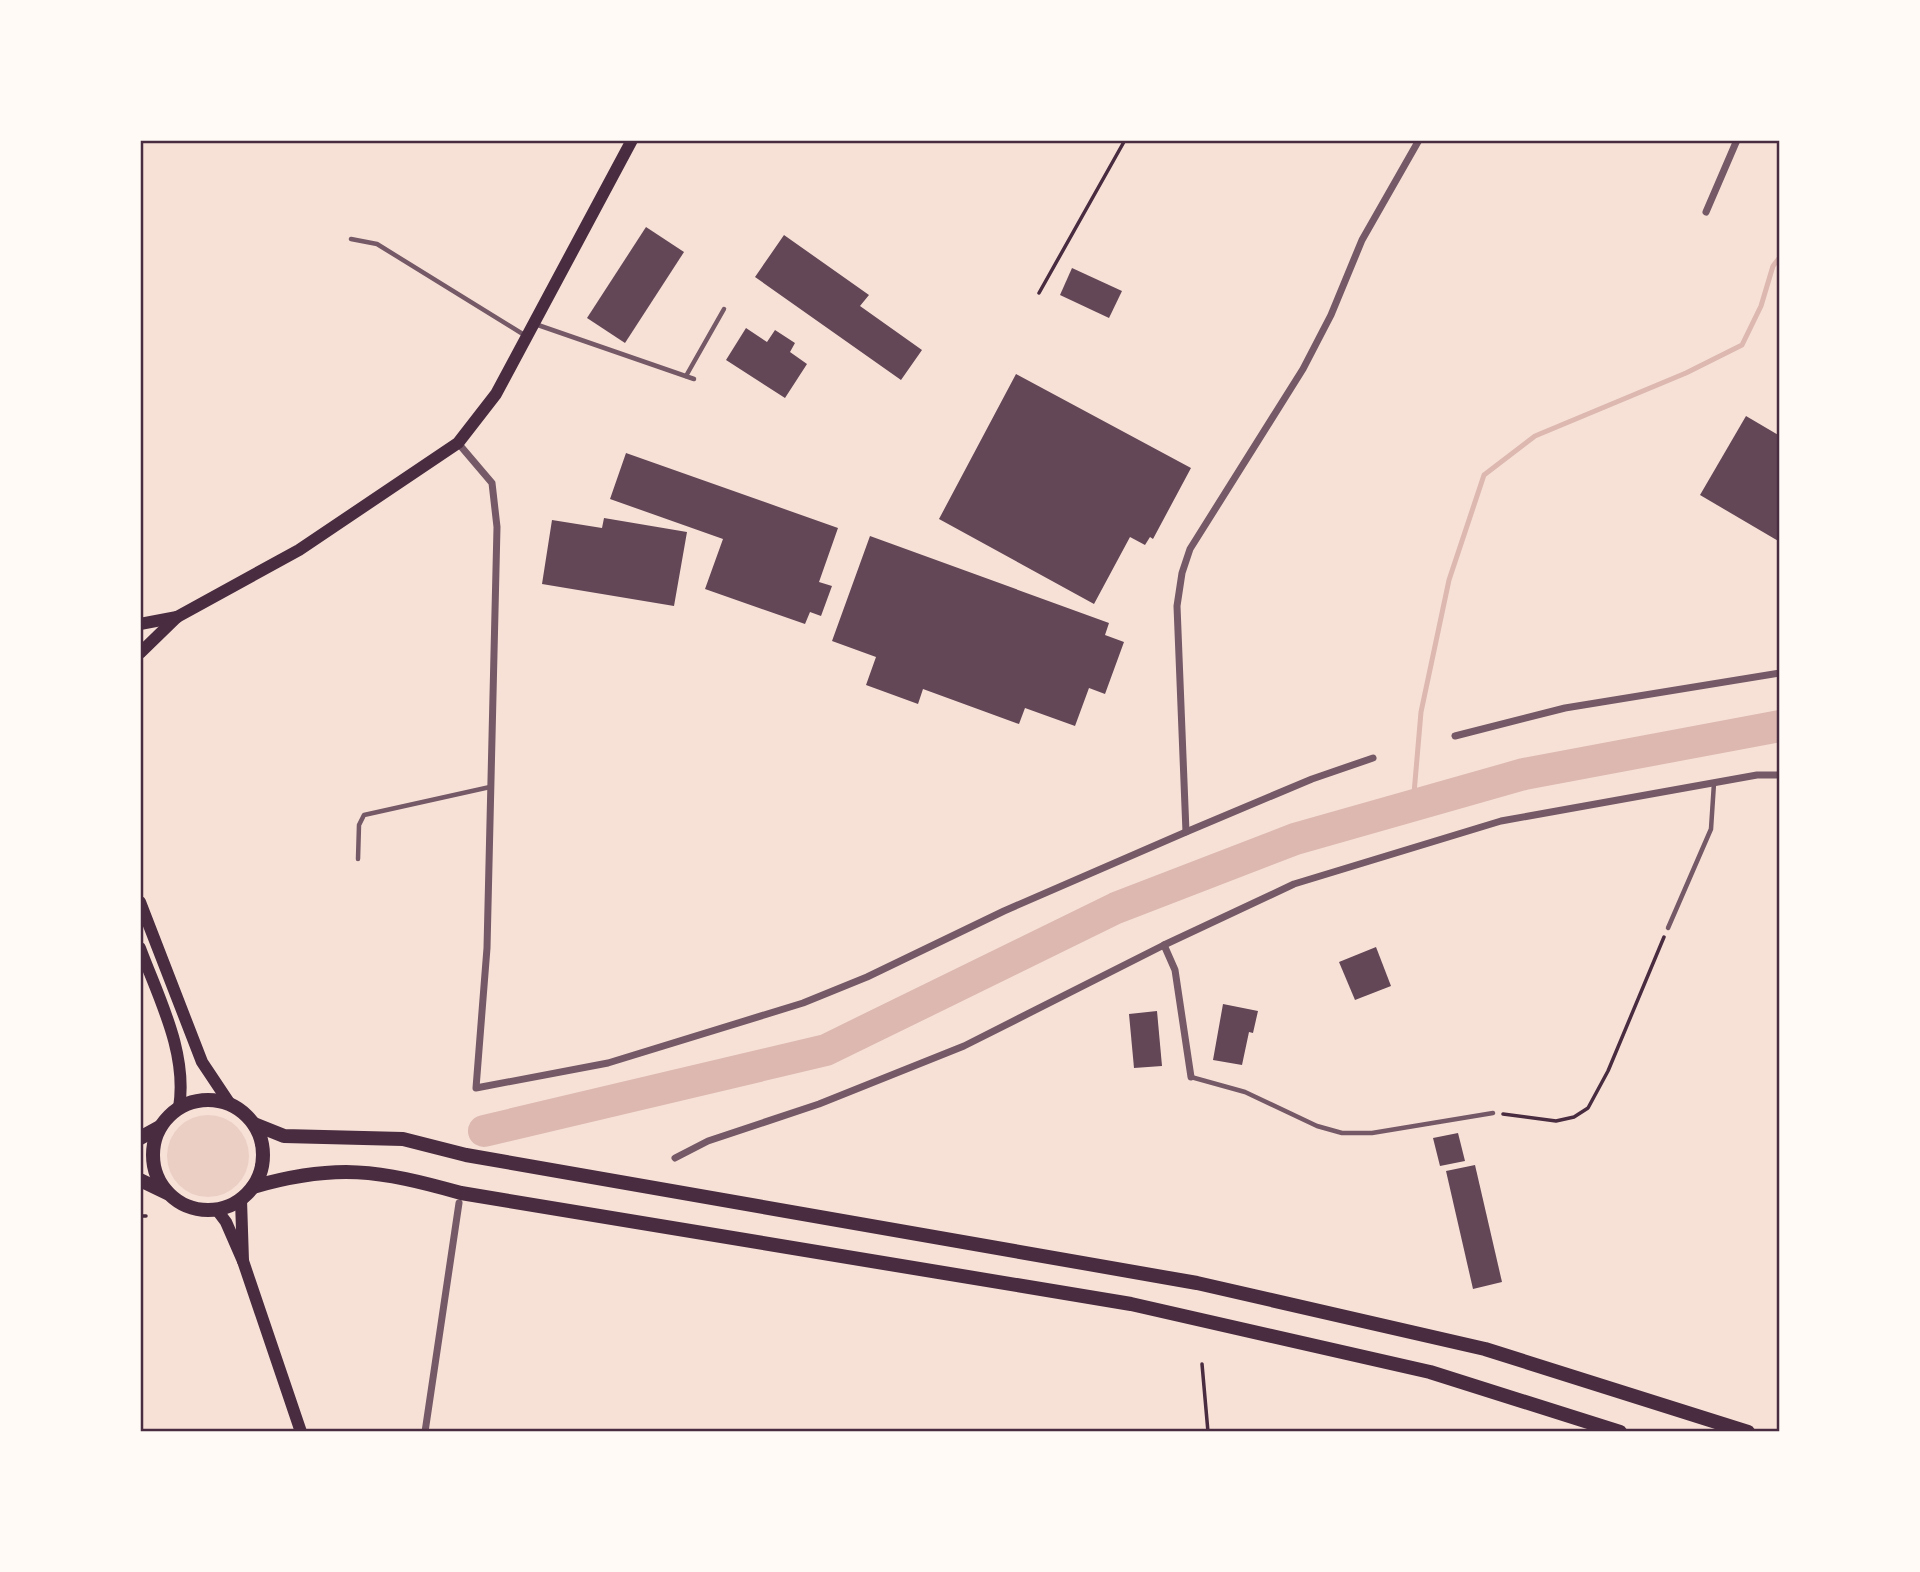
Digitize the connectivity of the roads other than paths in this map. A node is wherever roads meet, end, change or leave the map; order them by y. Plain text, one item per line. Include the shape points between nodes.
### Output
1 (632, 140) edge
2 (1419, 140) edge
3 (1737, 140) edge
4 (1706, 212) dead end
5 (351, 240) dead end
6 (724, 309) dead end
7 (534, 324) junction
8 (527, 337) junction
9 (685, 376) junction
10 (694, 379) dead end
11 (458, 443) junction
12 (177, 617) junction
13 (140, 624) edge
14 (140, 653) edge
15 (1780, 673) edge
16 (1455, 736) dead end
17 (1373, 758) dead end
18 (1780, 775) edge
19 (1714, 783) junction
20 (491, 787) junction
21 (1186, 832) junction
22 (358, 859) dead end
23 (140, 902) edge
24 (1668, 928) road end
25 (1164, 945) junction
26 (140, 948) edge
27 (1191, 1077) joint
28 (230, 1104) junction
29 (179, 1108) junction
30 (1493, 1112) road end
31 (254, 1125) junction
32 (160, 1127) junction
33 (140, 1138) edge
34 (675, 1158) dead end
35 (140, 1180) edge
36 (253, 1187) junction
37 (168, 1193) junction
38 (241, 1200) junction
39 (459, 1203) dead end
40 (217, 1210) junction
41 (243, 1261) junction
42 (301, 1432) edge
43 (425, 1432) edge
44 (1620, 1432) edge
45 (1748, 1432) edge

1 - 7 main road
2 - 21 street via 1362,240 1303,369 1202,527 1182,573 1177,606
3 - 4 street
5 - 8 lane via 377,244
6 - 9 lane
7 - 8 main road
7 - 9 lane
8 - 11 main road via 496,394
9 - 10 lane
11 - 12 main road via 299,550
11 - 20 street via 492,483 497,527
12 - 13 main road
12 - 14 main road
15 - 16 street via 1565,708
17 - 21 street
18 - 19 street
19 - 24 lane via 1711,829
19 - 25 street via 1488,825 1294,884
20 - 21 street via 487,948 476,1088 608,1063 803,1003
20 - 22 lane via 364,814 359,825
23 - 28 main road via 202,1062
25 - 27 street via 1175,970
25 - 34 street via 964,1046 819,1104 708,1141
26 - 29 main road via 176,1047 182,1088
27 - 30 lane via 1245,1092 1342,1133 1372,1133
28 - 29 main road via 204,1100
28 - 31 main road
29 - 32 main road
31 - 36 main road via 263,1153
31 - 45 main road via 284,1136 403,1139 466,1155 1197,1283 1485,1349
32 - 33 main road
32 - 37 main road via 153,1162
35 - 37 main road
36 - 38 main road
36 - 44 main road via 332,1171 381,1172 461,1193 1131,1304 1430,1372
37 - 40 main road via 190,1208
38 - 40 main road
38 - 41 main road
39 - 43 street
40 - 41 main road
41 - 42 main road

